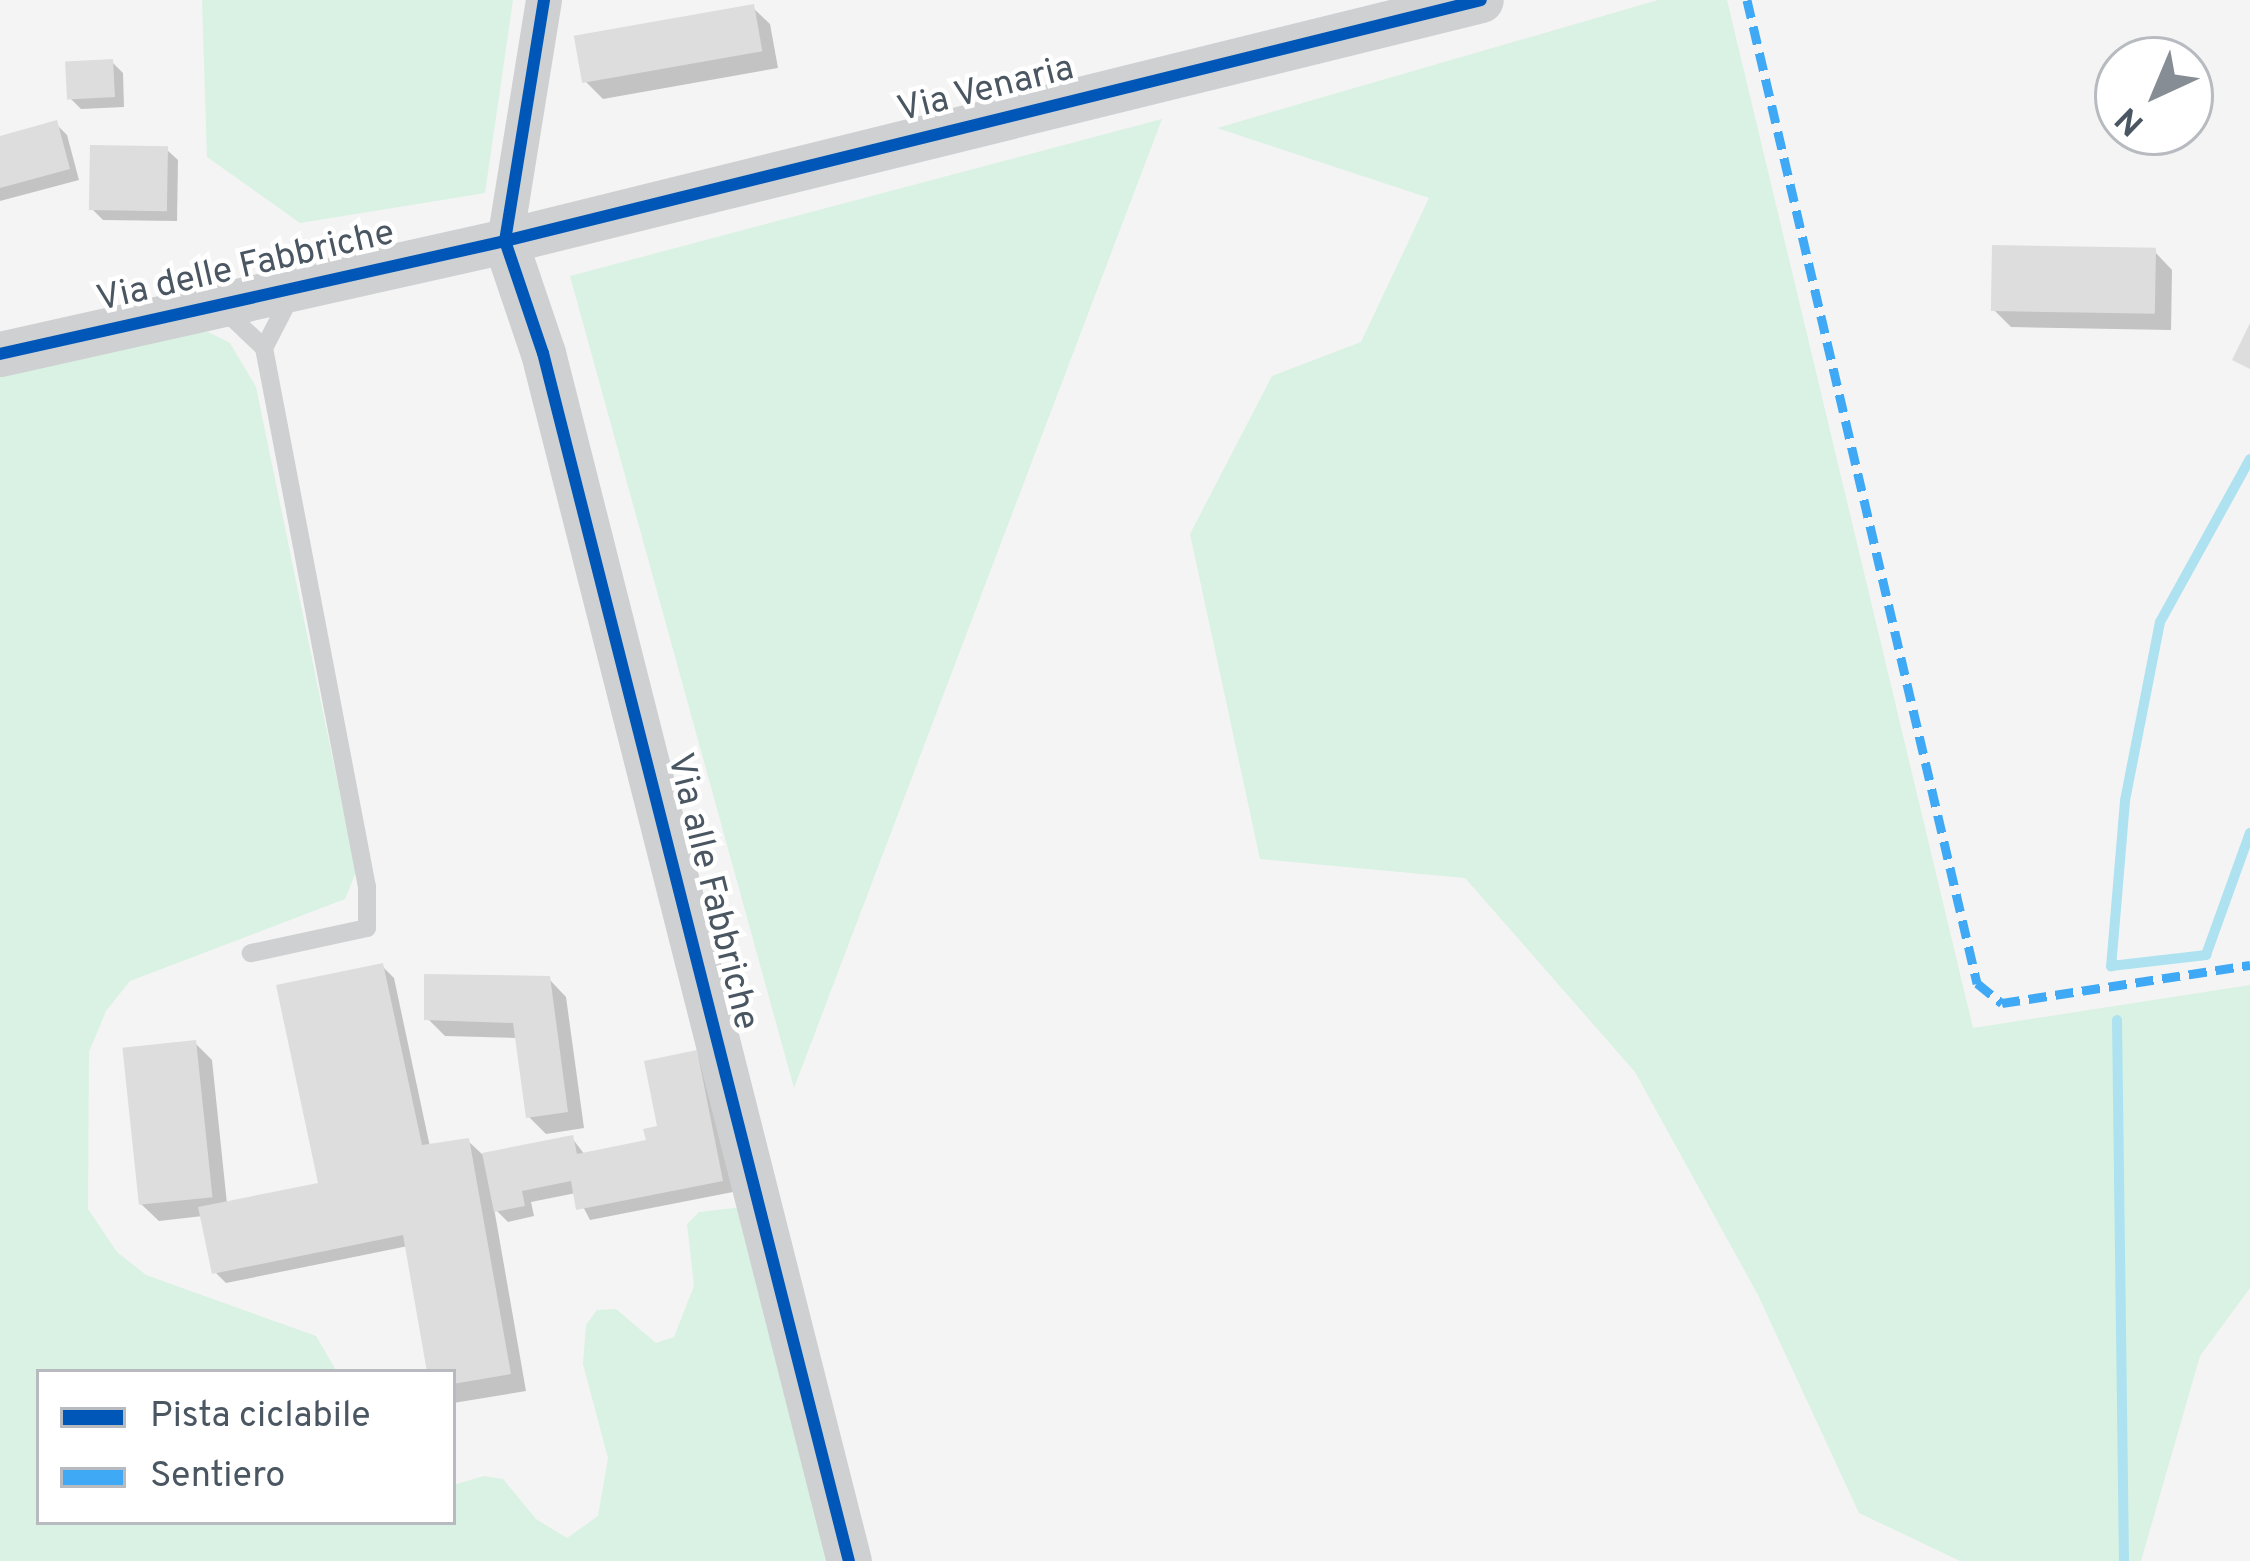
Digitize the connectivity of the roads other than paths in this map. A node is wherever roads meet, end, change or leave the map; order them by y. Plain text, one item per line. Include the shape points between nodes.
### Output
1 (544, 0) edge
2 (1481, 0) edge
3 (505, 241) junction
4 (296, 287) junction
5 (218, 304) junction
6 (264, 348) junction
7 (0, 354) edge
8 (251, 953) dead end
9 (849, 1561) edge

1 - 3 street
2 - 3 street, Via Venaria
3 - 4 street, Via delle Fabbriche
3 - 9 street, Via alle Fabbriche via 543,353
4 - 5 street, Via delle Fabbriche
4 - 6 lane
5 - 6 lane
5 - 7 street, Via delle Fabbriche
6 - 8 lane via 367,887 368,928

